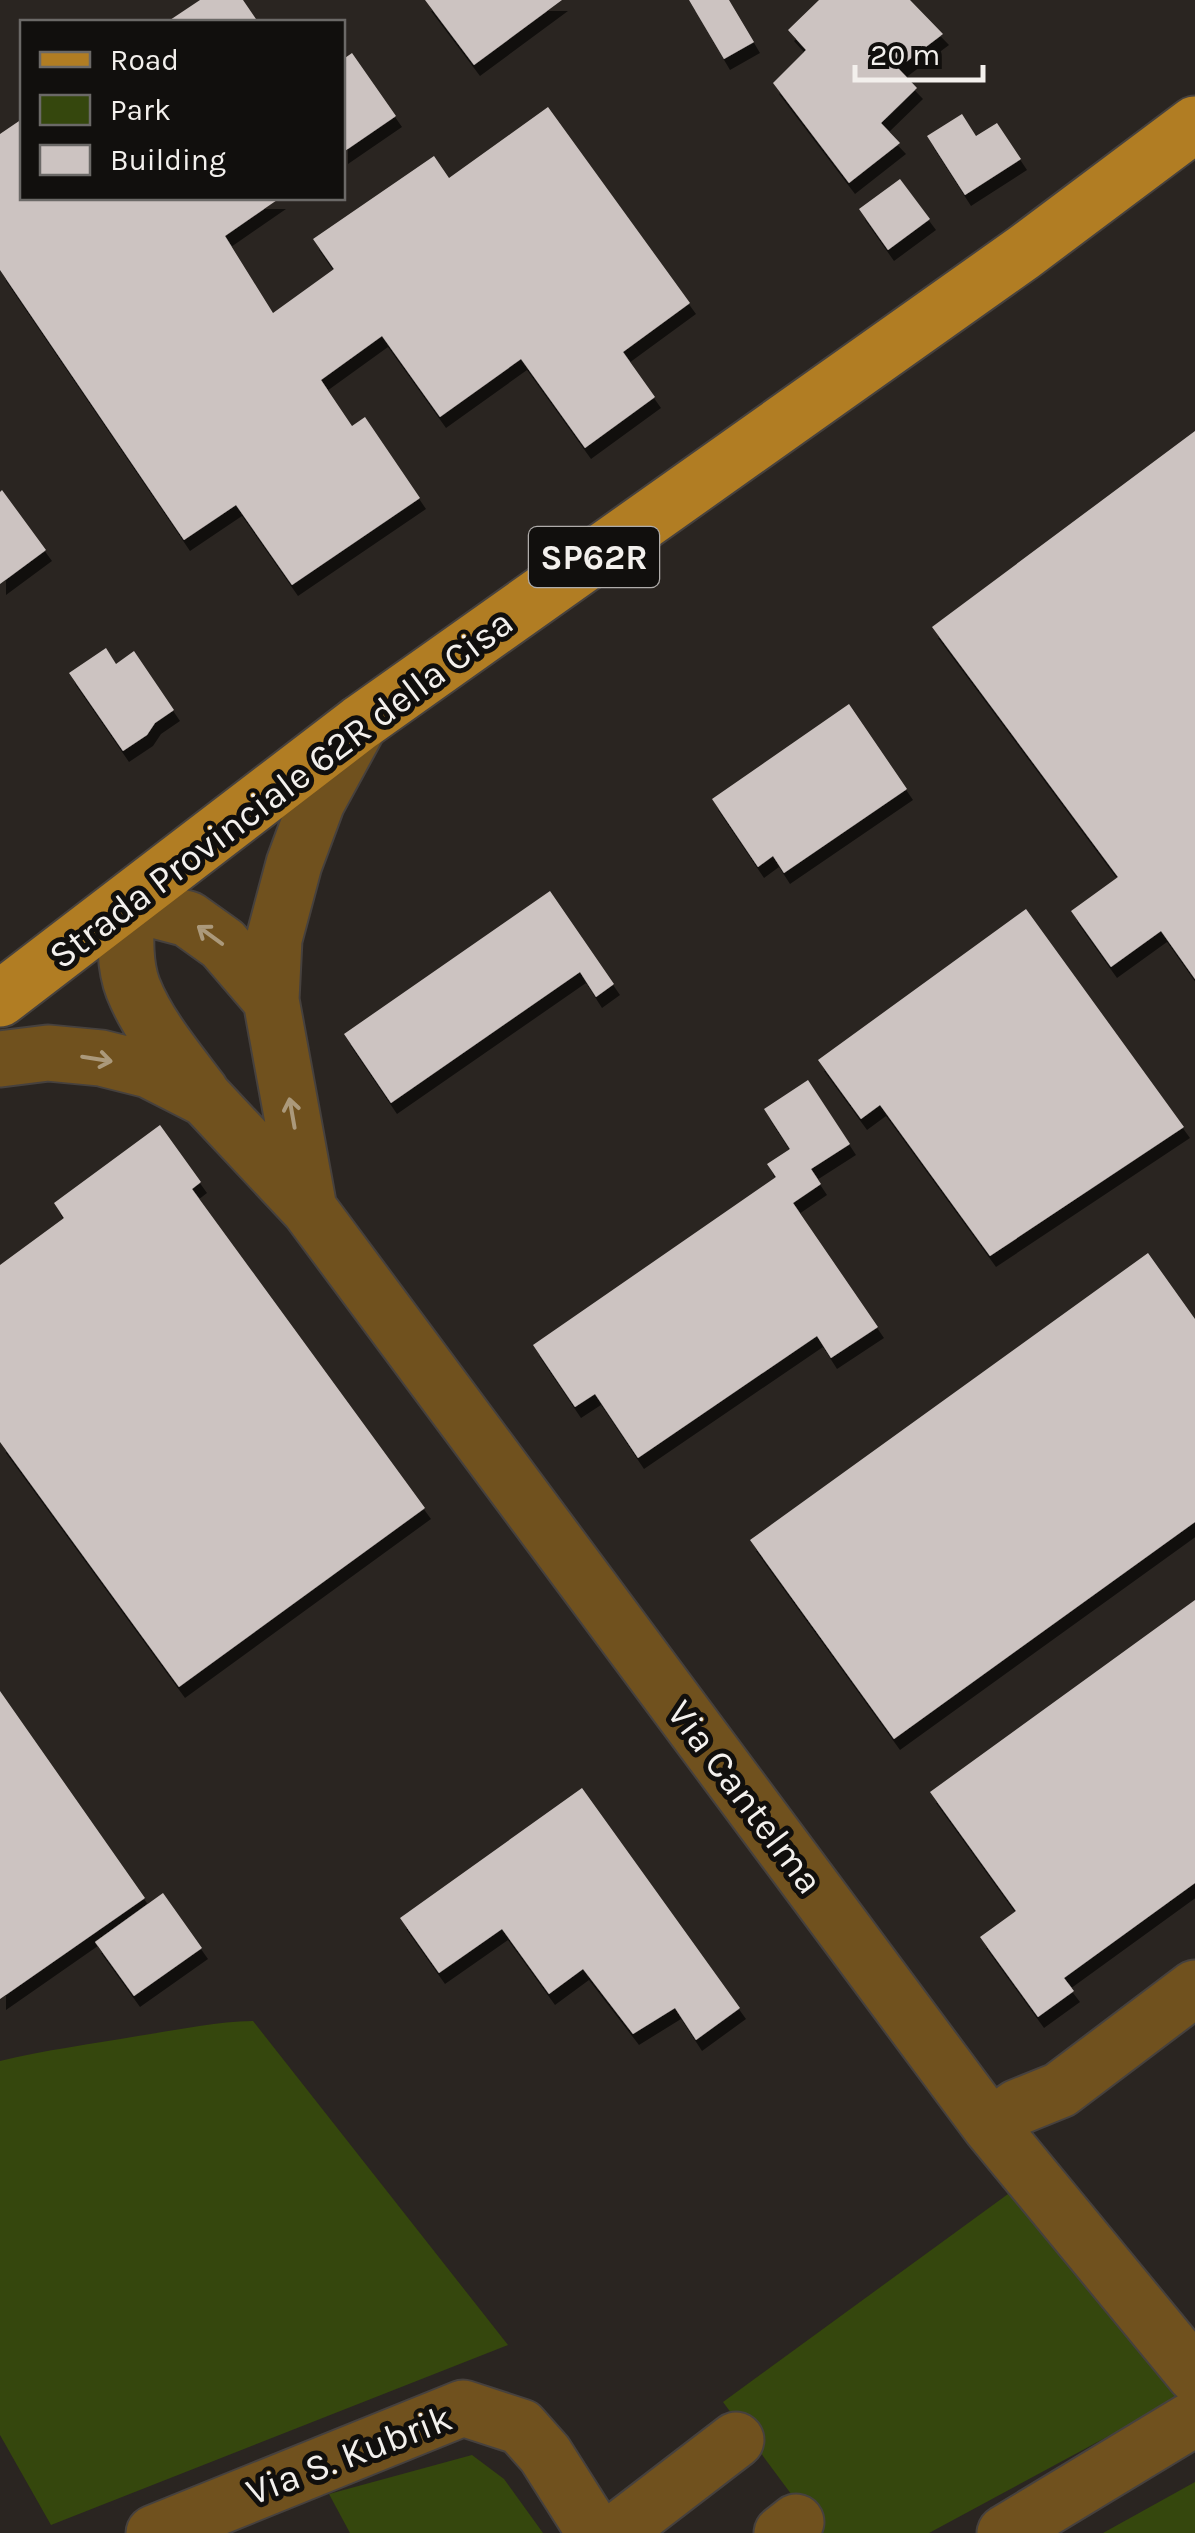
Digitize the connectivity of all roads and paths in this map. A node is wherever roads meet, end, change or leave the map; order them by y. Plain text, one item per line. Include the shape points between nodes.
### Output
1 (1189, 141) edge
2 (360, 724) junction
3 (127, 902) junction
4 (0, 999) edge
5 (271, 1000) junction
6 (0, 1058) edge
7 (206, 1099) junction
8 (309, 1209) junction
9 (1195, 1988) edge
10 (990, 2126) junction
11 (1195, 2376) edge
12 (1195, 2418) edge
13 (736, 2440) dead end
14 (1023, 2529) edge
15 (154, 2533) edge
16 (594, 2533) edge
17 (615, 2533) edge

1 - 2 main road, Strada Provinciale 62R della Cisa / SP62R
2 - 3 main road, Strada Provinciale 62R della Cisa / SP62R
2 - 5 street via 317,802 294,864 274,939
3 - 4 main road, Strada Provinciale 62R della Cisa / SP62R
5 -> 3 street via 223,944 188,919
3 - 7 street via 132,986
8 -> 5 street
6 -> 7 street via 100,1058 149,1070
7 - 8 street, Via Cantelma
8 - 10 street, Via Cantelma
9 - 10 street via 1060,2090
10 - 11 street, Via Cantelma
12 - 14 street
13 - 17 street
15 - 16 street, Via S. Kubrik via 463,2408 521,2427

